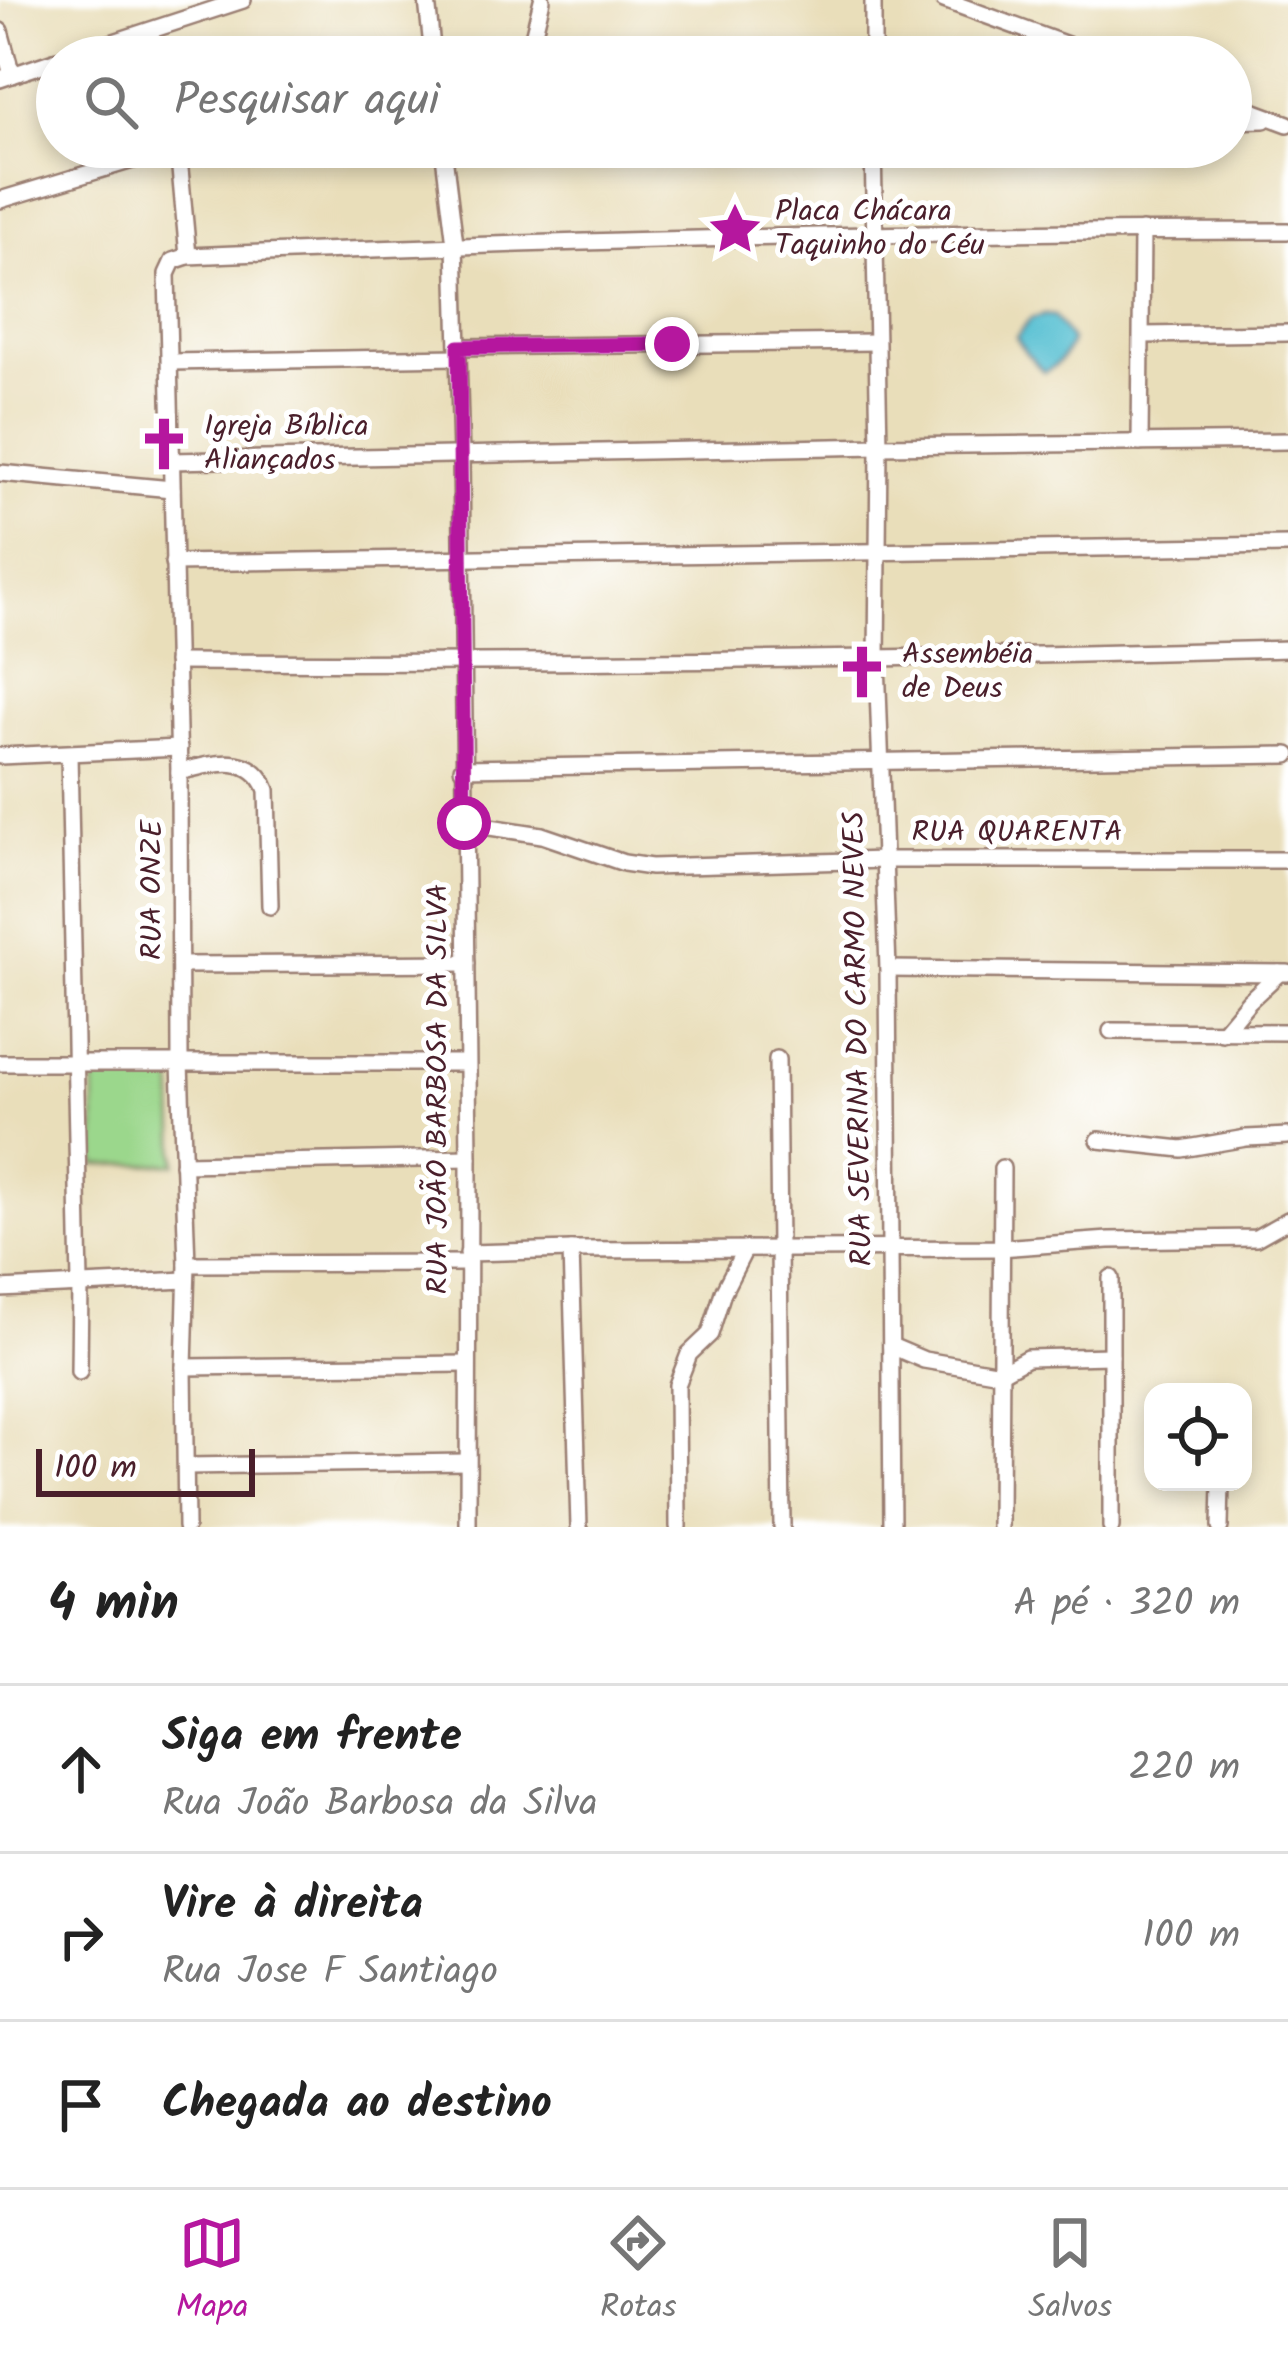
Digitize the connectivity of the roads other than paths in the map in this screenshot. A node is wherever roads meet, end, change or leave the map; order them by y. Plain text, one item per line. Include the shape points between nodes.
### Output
1 (243, 0) edge
2 (427, 0) edge
3 (542, 0) edge
4 (872, 0) edge
5 (944, 0) edge
6 (0, 31) edge
7 (145, 36) edge
8 (431, 36) edge
9 (533, 36) edge
10 (873, 36) edge
11 (1043, 36) edge
12 (36, 67) edge
13 (6, 77) edge
14 (1252, 111) edge
15 (1252, 121) edge
16 (1283, 122) edge
17 (86, 168) edge
18 (178, 168) edge
19 (446, 168) edge
20 (873, 168) edge
21 (0, 200) edge
22 (1142, 232) junction
23 (1288, 232) edge
24 (875, 237) junction
25 (455, 244) junction
26 (184, 257) junction
27 (1288, 333) edge
28 (1142, 335) junction
29 (876, 342) junction
30 (459, 352) junction
31 (170, 362) junction
32 (1288, 441) edge
33 (1140, 443) junction
34 (878, 446) junction
35 (461, 457) junction
36 (171, 461) junction
37 (0, 473) edge
38 (172, 489) junction
39 (1288, 544) edge
40 (878, 550) junction
41 (462, 559) junction
42 (173, 563) junction
43 (1288, 649) edge
44 (877, 660) junction
45 (176, 662) junction
46 (461, 664) junction
47 (178, 748) junction
48 (69, 754) junction
49 (1288, 755) edge
50 (0, 756) edge
51 (881, 763) junction
52 (462, 768) junction
53 (179, 772) junction
54 (464, 823) junction
55 (884, 860) junction
56 (1288, 860) edge
57 (270, 906) dead end
58 (467, 963) junction
59 (180, 965) junction
60 (888, 969) junction
61 (1284, 973) edge
62 (1111, 1031) dead end
63 (1288, 1032) edge
64 (1222, 1033) junction
65 (777, 1059) dead end
66 (0, 1063) edge
67 (76, 1063) junction
68 (180, 1063) junction
69 (466, 1063) junction
70 (1288, 1136) edge
71 (1099, 1140) dead end
72 (469, 1158) junction
73 (183, 1164) junction
74 (1002, 1168) dead end
75 (1288, 1220) edge
76 (1000, 1248) junction
77 (745, 1249) junction
78 (779, 1249) junction
79 (890, 1249) junction
80 (571, 1250) junction
81 (468, 1258) junction
82 (187, 1272) junction
83 (1112, 1279) dead end
84 (80, 1284) junction
85 (0, 1288) edge
86 (891, 1346) junction
87 (1112, 1356) junction
88 (468, 1364) junction
89 (184, 1367) junction
90 (79, 1372) dead end
91 (1000, 1373) junction
92 (467, 1462) junction
93 (186, 1466) junction
94 (1221, 1491) edge
95 (186, 1527) edge
96 (468, 1527) edge
97 (579, 1527) edge
98 (678, 1527) edge
99 (782, 1527) edge
100 (892, 1527) edge
101 (1000, 1527) edge
102 (1112, 1527) edge
103 (1220, 1527) edge

1 - 7 street
2 - 8 street
3 - 9 street
4 - 10 street
5 - 11 street
6 - 13 street
12 - 13 street
14 - 16 street
15 - 16 street
17 - 21 street
18 - 26 street, RUA ONZE
19 - 25 street, RUA JOÃO BARBOSA DA SILVA
20 - 24 street
22 - 23 street
22 - 24 street
22 - 28 street
24 - 25 street
24 - 29 street, RUA SEVERINA DO CARMO NEVES
25 - 26 street
25 - 30 street, RUA JOÃO BARBOSA DA SILVA
26 - 31 street, RUA ONZE via 167,274
27 - 28 street
28 - 33 street
29 - 30 street
29 - 34 street, RUA SEVERINA DO CARMO NEVES
30 - 31 street
30 - 35 street, RUA JOÃO BARBOSA DA SILVA
31 - 36 street, RUA ONZE
32 - 33 street
33 - 34 street
34 - 35 street
34 - 40 street, RUA SEVERINA DO CARMO NEVES
35 - 36 street
35 - 41 street, RUA JOÃO BARBOSA DA SILVA
36 - 38 street, RUA ONZE
37 - 38 street
38 - 42 street, RUA ONZE
39 - 40 street
40 - 41 street
40 - 44 street, RUA SEVERINA DO CARMO NEVES
41 - 42 street
41 - 46 street, RUA JOÃO BARBOSA DA SILVA
42 - 45 street, RUA ONZE
43 - 44 street
44 - 46 street
44 - 51 street, RUA SEVERINA DO CARMO NEVES
45 - 46 street
45 - 47 street, RUA ONZE
46 - 52 street, RUA JOÃO BARBOSA DA SILVA
47 - 48 street
47 - 53 street, RUA ONZE
48 - 50 street
48 - 67 street
49 - 51 street
51 - 52 street
51 - 55 street, RUA SEVERINA DO CARMO NEVES
52 - 54 street, RUA JOÃO BARBOSA DA SILVA
53 - 57 street via 227,762 263,779
53 - 59 street, RUA ONZE
54 - 55 street, RUA QUARENTA via 542,836 638,866
54 - 58 street, RUA JOÃO BARBOSA DA SILVA
55 - 56 street, RUA QUARENTA
55 - 60 street, RUA SEVERINA DO CARMO NEVES
58 - 59 street
58 - 69 street, RUA JOÃO BARBOSA DA SILVA
59 - 68 street, RUA ONZE
60 - 61 street
60 - 79 street, RUA SEVERINA DO CARMO NEVES
61 - 64 street
62 - 64 street
63 - 64 street
65 - 78 street
66 - 67 street
67 - 68 street
67 - 84 street
68 - 69 street
68 - 73 street, RUA ONZE
69 - 72 street, RUA JOÃO BARBOSA DA SILVA
70 - 71 street via 1182,1149
72 - 73 street
72 - 81 street, RUA JOÃO BARBOSA DA SILVA
73 - 82 street, RUA ONZE
74 - 76 street
75 - 76 street via 1256,1238
76 - 79 street
76 - 91 street
77 - 78 street
77 - 80 street
77 - 98 street via 710,1334 689,1354 677,1385
78 - 79 street
78 - 99 street
79 - 86 street, RUA SEVERINA DO CARMO NEVES
80 - 81 street
80 - 97 street
81 - 82 street
81 - 88 street, RUA JOÃO BARBOSA DA SILVA
82 - 84 street
82 - 89 street, RUA ONZE
83 - 87 street
84 - 85 street
84 - 90 street
86 - 91 street
86 - 100 street, RUA SEVERINA DO CARMO NEVES
87 - 91 street via 1027,1358
87 - 102 street
88 - 89 street
88 - 92 street, RUA JOÃO BARBOSA DA SILVA
89 - 93 street, RUA ONZE
91 - 101 street
92 - 93 street
92 - 96 street, RUA JOÃO BARBOSA DA SILVA
93 - 95 street, RUA ONZE
94 - 103 street

